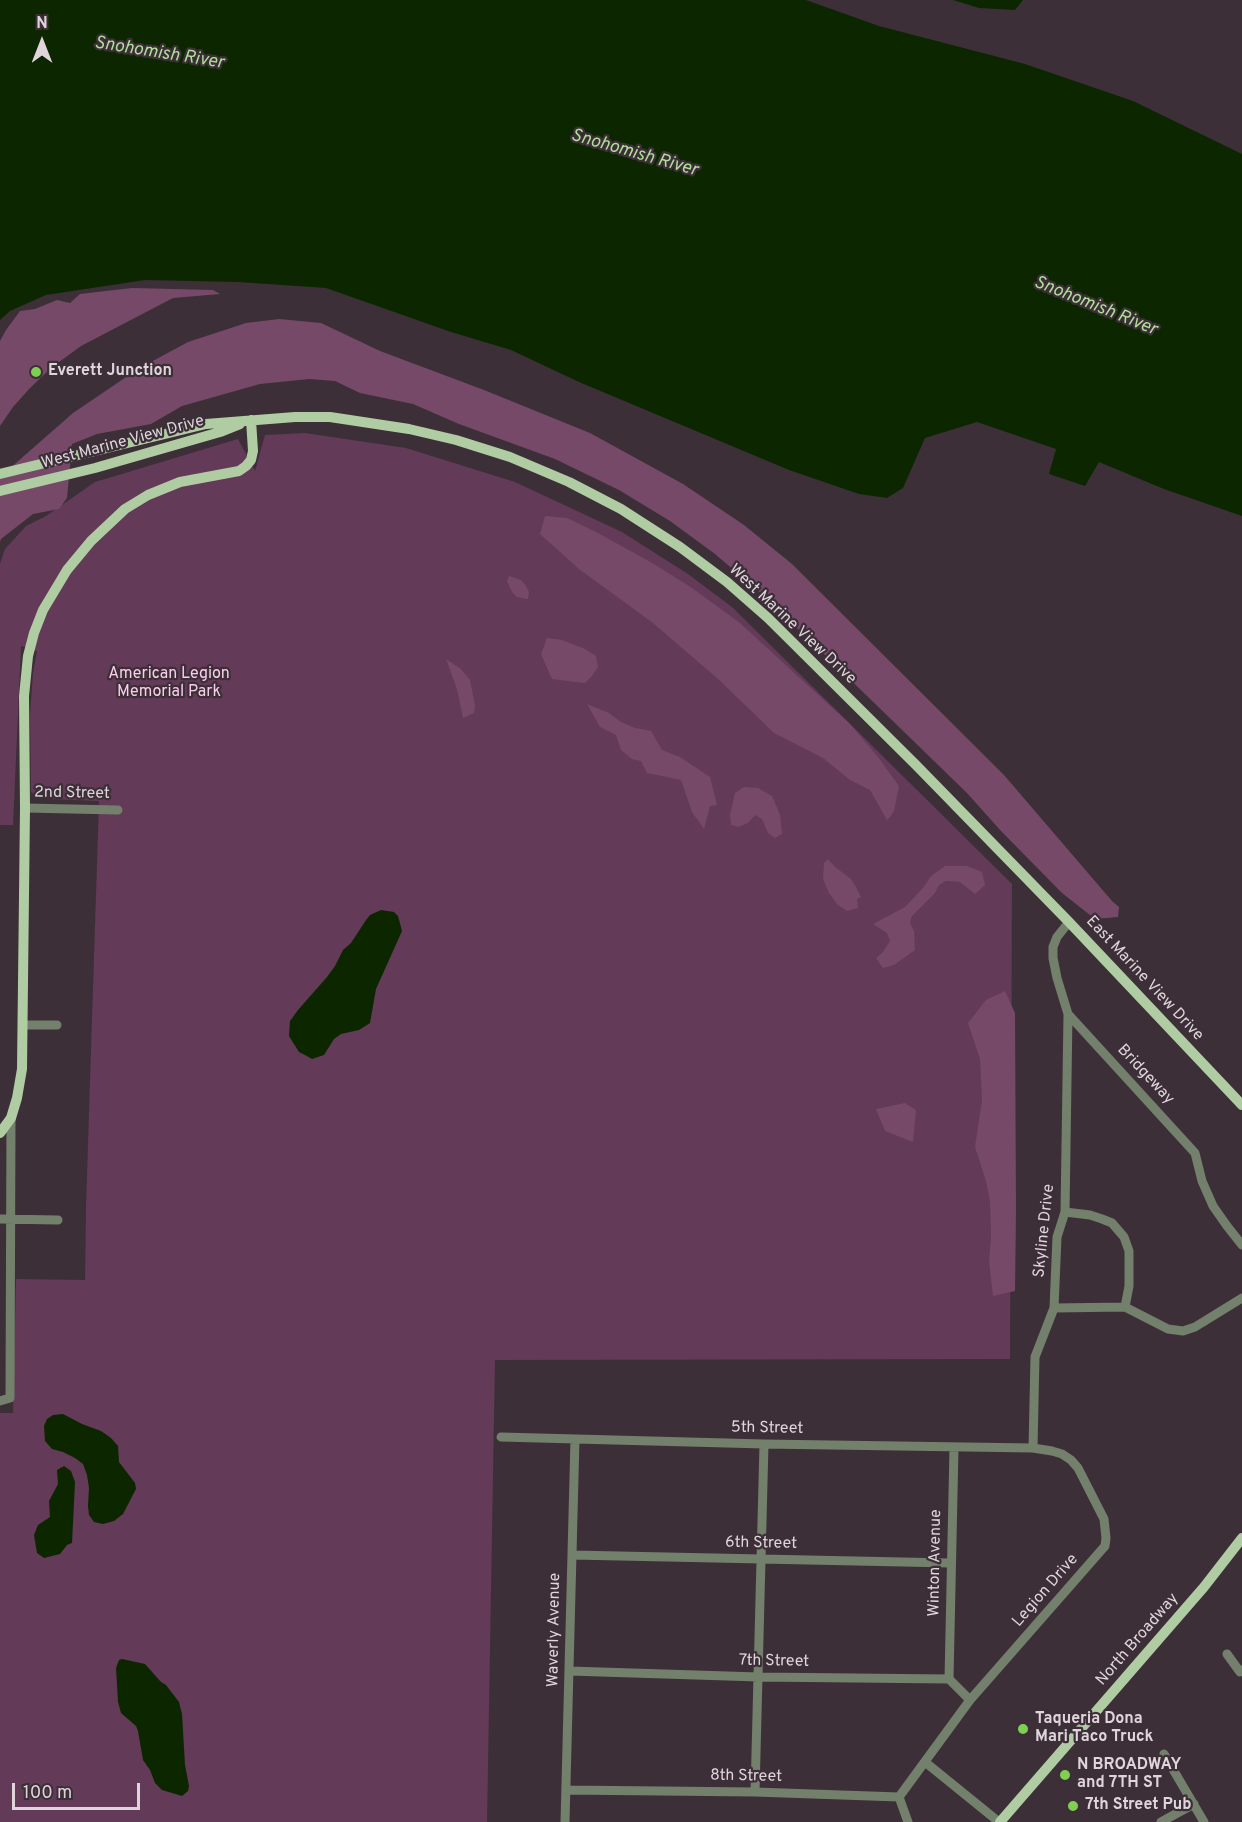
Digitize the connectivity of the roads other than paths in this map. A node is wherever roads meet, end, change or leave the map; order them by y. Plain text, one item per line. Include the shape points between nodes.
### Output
1 (251, 420) junction
2 (0, 474) edge
3 (0, 490) edge
4 (25, 808) junction
5 (118, 810) dead end
6 (1023, 876) joint
7 (1069, 922) junction
8 (1068, 1014) junction
9 (24, 1025) junction
10 (57, 1025) dead end
11 (1242, 1105) edge
12 (11, 1118) junction
13 (0, 1133) edge
14 (1065, 1212) junction
15 (0, 1219) edge
16 (12, 1219) junction
17 (58, 1220) dead end
18 (1242, 1245) edge
19 (1242, 1298) edge
20 (1125, 1307) junction
21 (1054, 1308) junction
22 (0, 1401) edge
23 (501, 1437) dead end
24 (575, 1439) junction
25 (764, 1444) junction
26 (954, 1448) junction
27 (1033, 1448) junction
28 (1242, 1538) edge
29 (1242, 1550) edge
30 (572, 1555) junction
31 (761, 1559) junction
32 (950, 1563) junction
33 (1204, 1587) junction
34 (1227, 1654) dead end
35 (1242, 1670) edge
36 (569, 1671) junction
37 (759, 1677) junction
38 (949, 1680) junction
39 (970, 1700) junction
40 (1164, 1754) dead end
41 (925, 1762) junction
42 (566, 1790) junction
43 (755, 1792) junction
44 (899, 1797) junction
45 (1194, 1804) junction
46 (565, 1822) edge
47 (908, 1822) edge
48 (999, 1822) edge
49 (1161, 1822) edge
50 (1204, 1822) edge

1 - 2 main road, West Marine View Drive via 206,424
1 - 3 main road, West Marine View Drive via 95,468
1 - 4 main road via 253,451 246,466 228,474 180,482 125,509 90,541 55,589 34,633 25,675
1 - 6 main road, West Marine View Drive via 330,417 456,440 510,457 621,509 680,547 768,618
4 - 5 street, 2nd Street
4 - 9 main road
6 - 7 main road, East Marine View Drive
7 - 8 street, Bridgeway via 1053,947
7 - 11 main road, East Marine View Drive
8 - 14 street, Skyline Drive
8 - 18 street, Bridgeway via 1195,1153 1213,1206
9 - 10 street
9 - 12 main road via 22,1069
12 - 13 main road
12 - 16 street
14 - 20 street via 1112,1223 1124,1237 1129,1251
14 - 21 street, Skyline Drive via 1057,1237
15 - 16 street
16 - 17 street
16 - 22 street via 10,1398
19 - 20 street via 1184,1331 1168,1329
20 - 21 street
21 - 27 street, Skyline Drive via 1035,1357
23 - 24 street, 5th Street
24 - 25 street, 5th Street
24 - 30 street, Waverly Avenue
25 - 26 street, 5th Street
25 - 31 street
26 - 27 street, 5th Street
26 - 32 street, Winton Avenue
27 - 39 street, Legion Drive via 1062,1455 1078,1468 1104,1519 1105,1546
28 - 33 main road, North Broadway
29 - 33 main road, North Broadway
30 - 31 street, 6th Street
30 - 36 street, Waverly Avenue
31 - 32 street, 6th Street
31 - 37 street
32 - 38 street, Winton Avenue
33 - 48 main road, North Broadway
34 - 35 street
36 - 37 street, 7th Street
36 - 42 street, Waverly Avenue
37 - 38 street, 7th Street
37 - 43 street
38 - 39 street
39 - 41 street, Legion Drive
40 - 45 street
41 - 44 street, Legion Drive
41 - 48 street
42 - 43 street, 8th Street
42 - 46 street, Waverly Avenue
43 - 44 street, 8th Street
44 - 47 street
45 - 49 street
45 - 50 street

